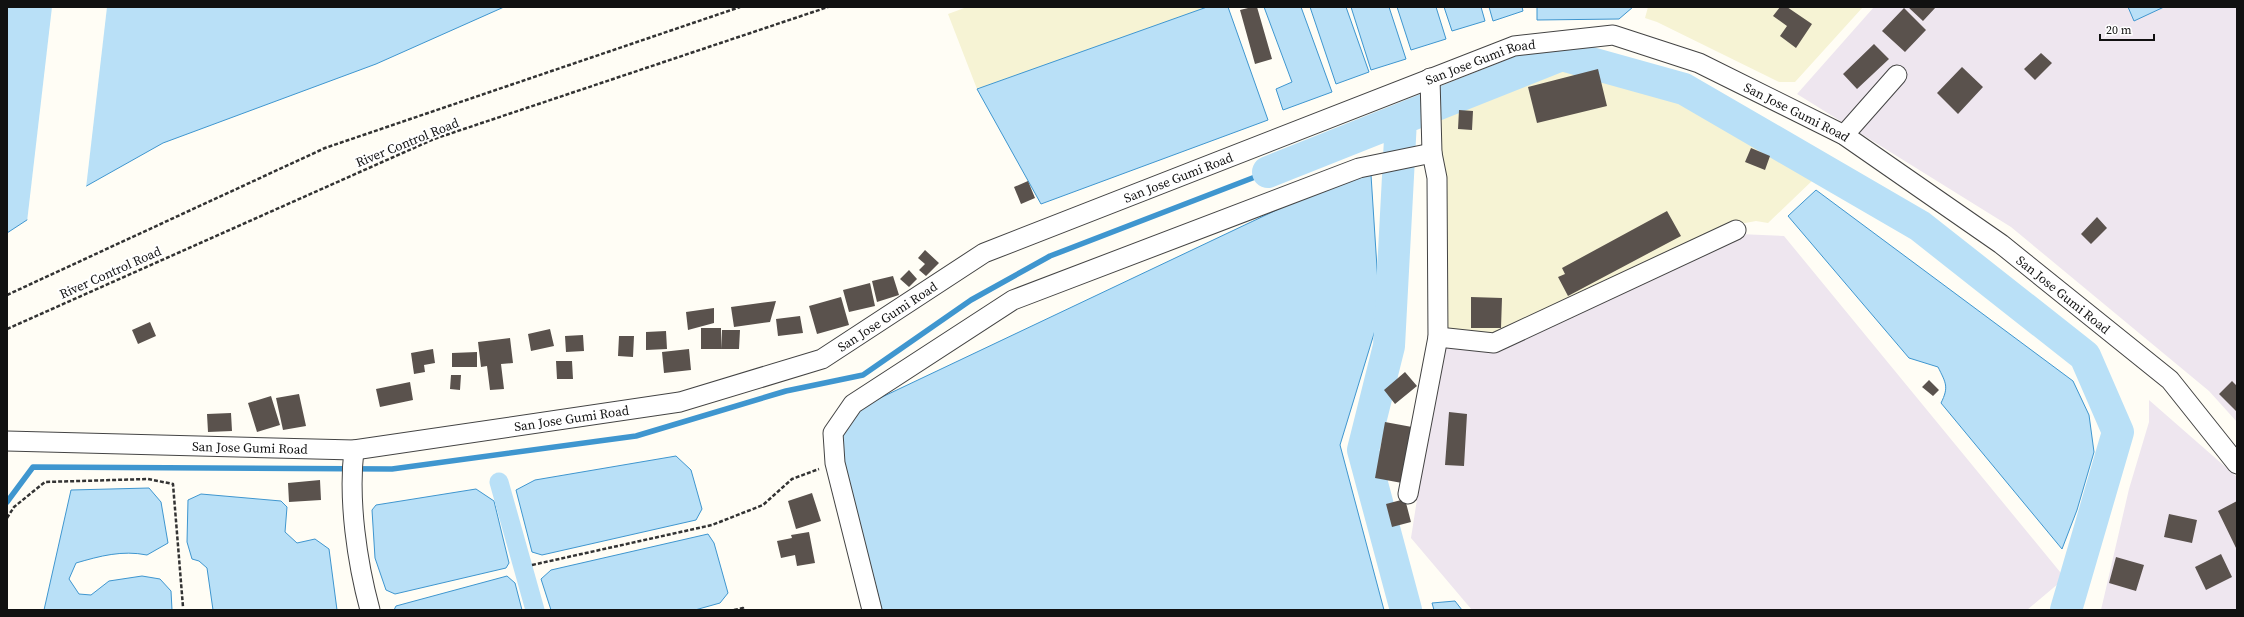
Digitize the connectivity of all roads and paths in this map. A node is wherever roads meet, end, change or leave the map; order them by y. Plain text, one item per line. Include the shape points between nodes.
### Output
1 (740, 7) edge
2 (828, 7) edge
3 (1897, 75) dead end
4 (1430, 78) junction
5 (1844, 135) junction
6 (1432, 153) junction
7 (1736, 230) dead end
8 (7, 295) edge
9 (7, 329) edge
10 (1438, 338) junction
11 (7, 441) edge
12 (353, 462) junction
13 (835, 463) junction
14 (2237, 464) edge
15 (1408, 494) dead end
16 (7, 518) edge
17 (532, 565) dead end
18 (182, 607) dead end
19 (370, 610) edge
20 (734, 610) edge
21 (743, 610) edge
22 (872, 610) edge

1 - 8 path via 325,148
2 - 9 path, River Control Road via 434,139
3 - 5 street
4 - 5 street, San Jose Gumi Road via 1514,46 1613,35 1699,63
4 - 6 street
4 - 12 street, San Jose Gumi Road via 984,253 822,359 680,402
5 - 14 street, San Jose Gumi Road via 2001,244 2170,380
6 - 10 street via 1437,178
6 - 13 street via 1358,168 1013,300 853,404 833,433
7 - 10 street via 1494,343
10 - 15 street
11 - 12 street, San Jose Gumi Road
12 - 19 street via 360,574
13 - 17 path via 792,479 763,505 712,525
13 - 22 street
16 - 18 path via 14,507 45,482 148,479 173,484
20 - 21 path

